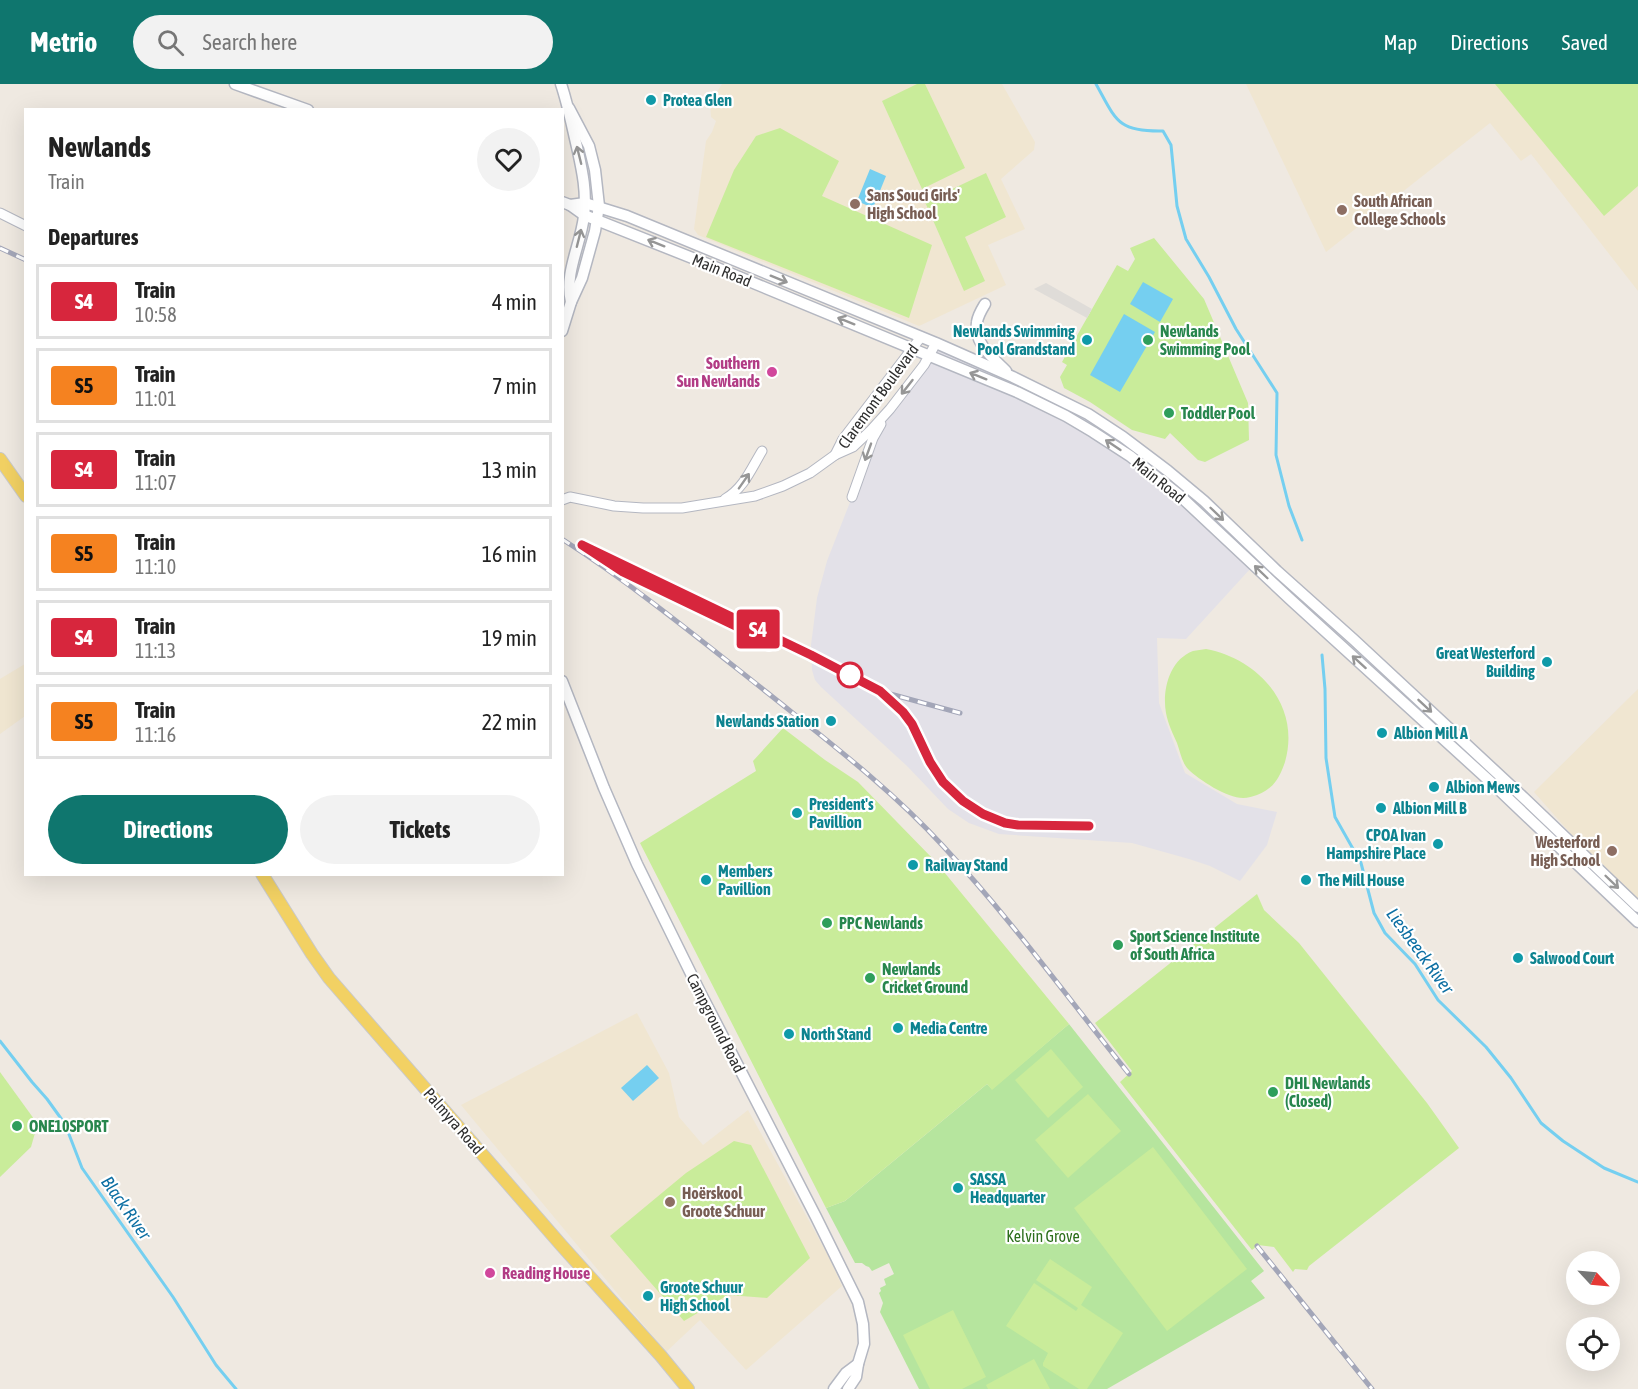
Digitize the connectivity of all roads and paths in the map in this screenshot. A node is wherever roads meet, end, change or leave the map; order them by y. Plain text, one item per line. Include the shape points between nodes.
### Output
1 (235, 84) edge
2 (561, 84) edge
3 (302, 108) edge
4 (569, 108) junction
5 (566, 203) edge
6 (585, 203) junction
7 (599, 206) junction
8 (0, 213) edge
9 (584, 215) junction
10 (597, 220) junction
11 (24, 225) edge
12 (571, 302) junction
13 (985, 304) dead end
14 (564, 326) edge
15 (921, 337) junction
16 (936, 343) junction
17 (912, 349) junction
18 (929, 356) junction
19 (1013, 377) junction
20 (890, 409) junction
21 (762, 451) dead end
22 (835, 455) junction
23 (0, 459) edge
24 (24, 493) edge
25 (565, 496) edge
26 (852, 497) dead end
27 (717, 503) junction
28 (564, 686) edge
29 (263, 876) edge
30 (1638, 907) edge
31 (1638, 922) edge
32 (661, 1356) junction
33 (858, 1364) junction
34 (688, 1389) edge
35 (696, 1389) edge
36 (834, 1389) edge
37 (848, 1389) edge

1 - 3 main road
2 - 4 main road
6 -> 4 main road via 584,178
4 - 7 main road via 589,146
5 - 6 main road, Main Road
5 - 9 main road, Main Road
6 - 7 main road, Main Road
6 - 9 main road
7 - 10 main road
7 -> 15 main road, Main Road
8 - 11 street
9 - 10 main road, Main Road
12 -> 9 main road via 569,279
10 - 12 main road via 582,278
17 -> 10 main road, Main Road
12 - 14 main road
13 - 19 main road via 977,323 978,338 987,353
15 - 16 main road, Main Road
15 - 17 street, Claremont Boulevard
16 - 18 street, Claremont Boulevard
16 - 19 main road, Main Road
17 - 18 main road, Main Road
17 - 22 street, Claremont Boulevard
18 -> 20 street, Claremont Boulevard
31 -> 18 main road, Main Road via 1162,481 1066,416
19 -> 30 main road, Main Road via 1104,424 1189,488
20 - 22 street, Claremont Boulevard via 853,447
20 -> 26 street via 873,438
27 -> 21 street via 736,492
22 - 27 street, Claremont Boulevard via 783,486
23 - 24 main road
25 - 27 street, Claremont Boulevard via 643,508
28 - 33 main road, Campground Road via 637,864 855,1295 864,1331
29 - 32 main road, Palmyra Road via 329,978
32 - 34 main road, Palmyra Road
32 - 35 main road, Palmyra Road
33 - 36 main road
33 - 37 main road, Campground Road

